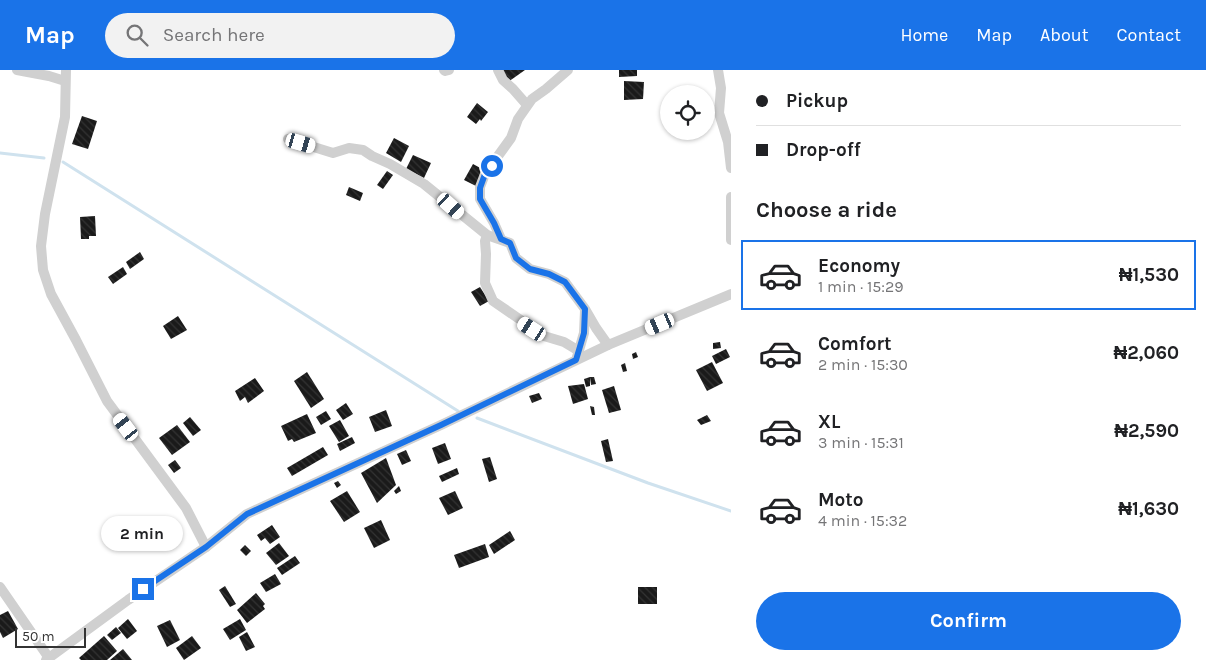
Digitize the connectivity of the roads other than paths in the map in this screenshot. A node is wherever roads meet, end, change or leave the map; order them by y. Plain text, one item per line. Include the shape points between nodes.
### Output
1 (17, 70) edge
2 (41, 70) edge
3 (444, 70) edge
4 (449, 70) edge
5 (498, 70) edge
6 (568, 70) edge
7 (718, 70) edge
8 (29, 72) junction
9 (66, 75) edge
10 (527, 105) junction
11 (288, 139) dead end
12 (731, 168) edge
13 (731, 197) edge
14 (488, 235) junction
15 (501, 239) junction
16 (731, 240) edge
17 (731, 294) edge
18 (585, 309) junction
19 (608, 345) junction
20 (577, 356) junction
21 (206, 547) junction
22 (0, 587) edge
23 (47, 659) edge

1 - 8 street
2 - 8 street
3 - 4 street
5 - 10 street via 503,80
6 - 10 street
7 - 12 street via 721,88 719,113 728,142
8 - 9 street
9 - 21 street via 65,117 41,246 43,270 51,294 106,401 186,508
10 - 15 street via 511,138 485,174 480,188 480,199
11 - 14 street via 333,153 349,148 363,150 424,184
13 - 16 street
14 - 15 street
14 - 20 street via 485,241 485,283 493,300 544,336 564,342
15 - 18 street via 510,243 516,258 530,269 565,282
17 - 19 street
18 - 19 street
18 - 20 street via 584,333
19 - 20 street
20 - 21 street via 441,425 247,514
21 - 23 street
22 - 23 street

